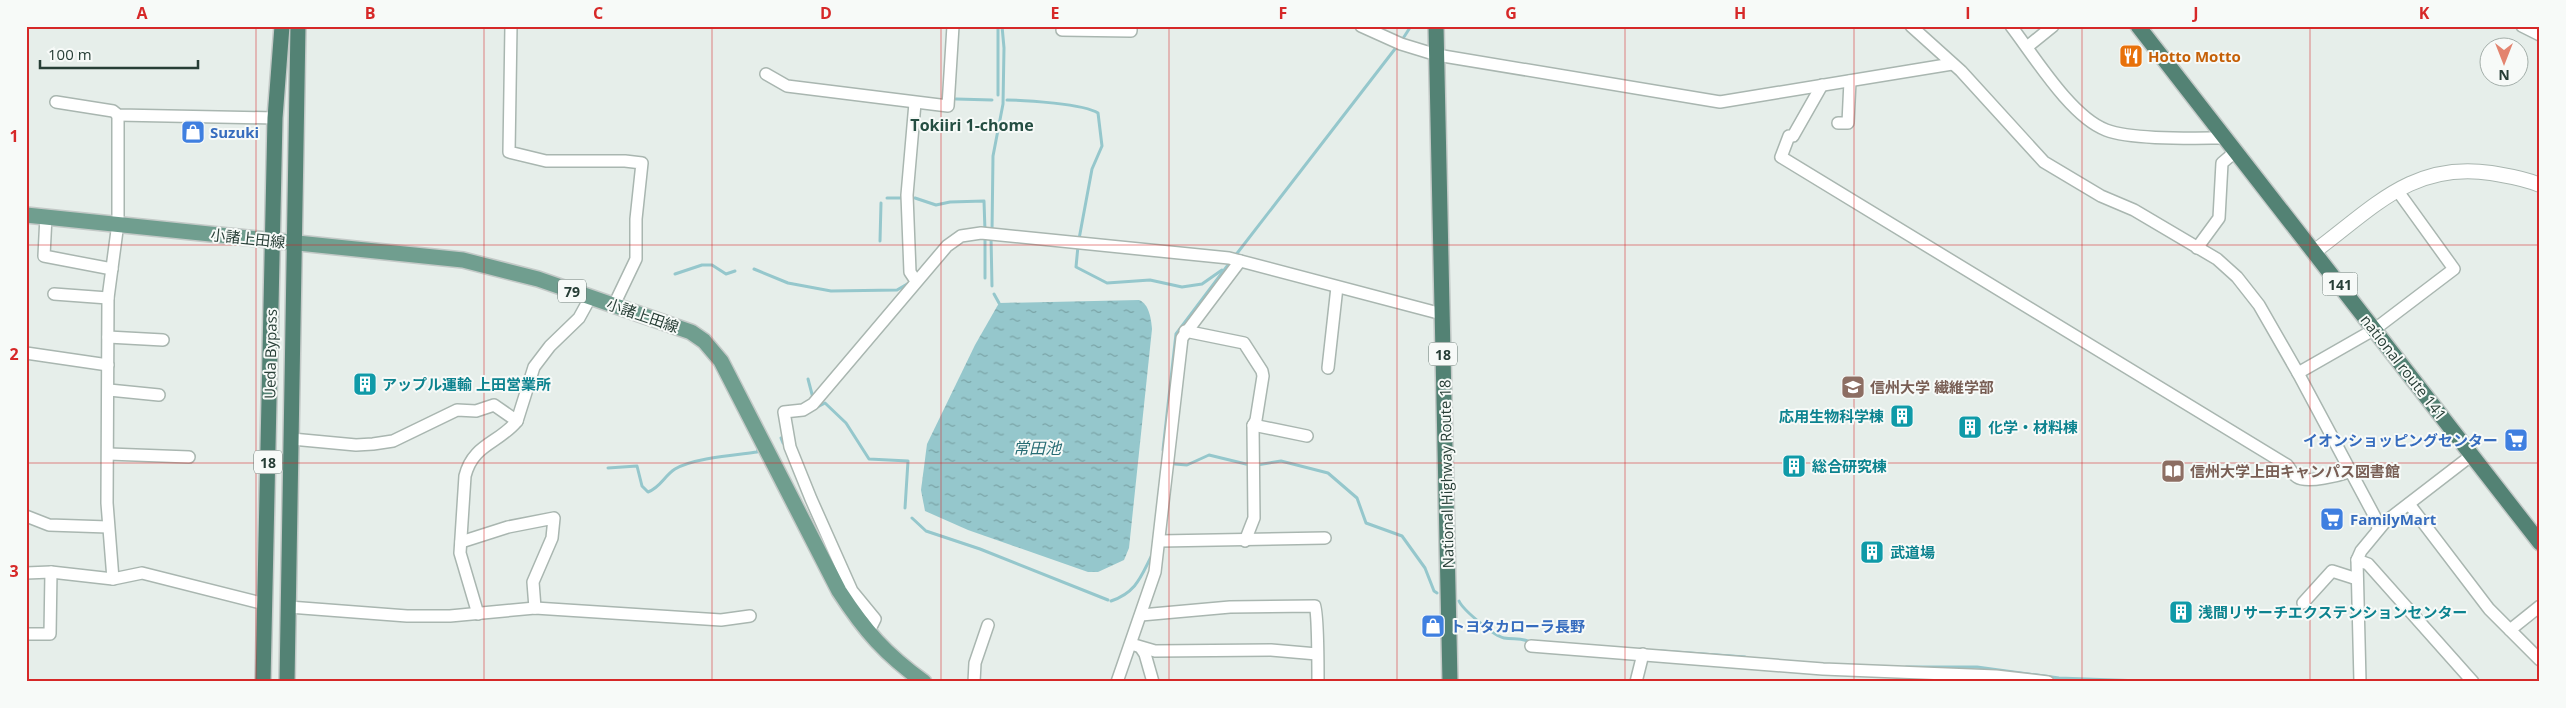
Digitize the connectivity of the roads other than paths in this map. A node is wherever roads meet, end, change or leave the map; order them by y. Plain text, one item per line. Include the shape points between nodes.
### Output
1 (282, 26) edge
2 (298, 26) edge
3 (511, 26) edge
4 (953, 26) edge
5 (1131, 26) edge
6 (1361, 26) edge
7 (1436, 26) edge
8 (1911, 26) edge
9 (2011, 26) edge
10 (2053, 26) edge
11 (2138, 26) edge
12 (2522, 26) edge
13 (1062, 30) dead end
14 (2540, 35) edge
15 (2026, 47) junction
16 (1437, 55) junction
17 (1952, 64) junction
18 (766, 74) dead end
19 (1850, 80) junction
20 (1822, 85) junction
21 (56, 102) dead end
22 (914, 103) junction
23 (118, 115) junction
24 (275, 118) junction
25 (1838, 124) dead end
26 (2224, 138) junction
27 (2235, 152) junction
28 (2540, 185) edge
29 (2397, 190) junction
30 (26, 215) edge
31 (46, 216) junction
32 (118, 223) junction
33 (273, 241) junction
34 (296, 243) junction
35 (2197, 248) junction
36 (2315, 252) junction
37 (1235, 260) junction
38 (112, 269) junction
39 (916, 281) junction
40 (1336, 287) junction
41 (54, 294) dead end
42 (108, 298) junction
43 (590, 298) junction
44 (614, 305) junction
45 (1442, 314) junction
46 (2374, 329) junction
47 (1185, 331) junction
48 (108, 337) junction
49 (164, 340) dead end
50 (26, 353) edge
51 (108, 366) junction
52 (1328, 368) dead end
53 (2298, 373) junction
54 (109, 390) junction
55 (159, 395) dead end
56 (517, 421) junction
57 (1253, 425) junction
58 (1307, 436) dead end
59 (292, 439) junction
60 (108, 454) junction
61 (2472, 455) junction
62 (189, 457) dead end
63 (2352, 471) junction
64 (2409, 504) junction
65 (26, 516) edge
66 (108, 527) junction
67 (2378, 528) junction
68 (1325, 538) dead end
69 (1160, 541) junction
70 (1245, 541) junction
71 (461, 542) junction
72 (2540, 543) edge
73 (2357, 560) junction
74 (50, 572) junction
75 (26, 573) edge
76 (113, 579) junction
77 (2357, 579) junction
78 (2303, 603) dead end
79 (264, 604) junction
80 (2540, 606) edge
81 (289, 607) junction
82 (535, 608) junction
83 (478, 614) junction
84 (1141, 615) junction
85 (750, 616) dead end
86 (988, 625) dead end
87 (2510, 630) junction
88 (868, 633) junction
89 (26, 634) edge
90 (1136, 646) junction
91 (1531, 646) dead end
92 (1316, 654) junction
93 (1644, 654) junction
94 (2540, 660) edge
95 (263, 682) edge
96 (287, 682) edge
97 (924, 682) edge
98 (974, 682) edge
99 (1117, 682) edge
100 (1153, 682) edge
101 (1318, 682) edge
102 (1450, 682) edge
103 (1636, 682) edge
104 (2048, 682) edge
105 (2360, 682) edge
106 (2473, 682) edge

1 - 24 highway, Ueda Bypass / 18
2 - 34 highway, Ueda Bypass / 18
3 - 44 street via 509,152 546,161 642,163 636,259
4 - 22 street via 948,106
5 - 13 street via 1131,31
6 - 16 street via 1398,43
7 - 16 highway, National Highway Route 18 / 18
8 - 17 street
9 - 15 street
10 - 15 street
11 - 26 highway, national route 141 / 141
12 - 14 street
15 - 26 street via 2073,107 2104,130 2122,134
16 - 20 street via 1713,102
16 - 45 highway, National Highway Route 18 / 18
17 - 19 street
17 - 35 street via 2044,162
18 - 22 street via 787,86
19 - 20 street
19 - 25 street via 1848,123
20 - 63 street via 1793,136 1789,136 1781,157 2287,465 2295,476 2301,479 2332,477
21 - 23 street via 113,110
22 - 39 street via 907,195 910,272
23 - 24 street
23 - 32 street
24 - 33 highway, Ueda Bypass / 18
26 - 27 highway, national route 141 / 141
27 - 35 street via 2222,163 2219,218
27 - 36 highway, national route 141 / 141
28 - 29 street via 2471,170 2434,174
29 - 36 street
29 - 46 street via 2454,269
30 - 31 main road, 小諸上田線 / 79
31 - 32 main road, 小諸上田線 / 79
31 - 38 street via 44,256
32 - 33 main road, 小諸上田線 / 79
32 - 38 street
33 - 34 main road, 小諸上田線 / 79
33 - 79 highway, Ueda Bypass / 18
34 - 43 main road, 小諸上田線 / 79 via 488,265
34 - 59 highway, Ueda Bypass / 18
35 - 53 street via 2228,268 2249,291
36 - 46 highway, national route 141 / 141
37 - 39 street via 981,233 963,235 953,241
37 - 40 street
37 - 47 street
38 - 42 street
39 - 88 street via 813,404 803,410 784,412 790,447 810,498 852,591 875,619
40 - 45 street
40 - 52 street
41 - 42 street
42 - 48 street
43 - 44 main road, 小諸上田線 / 79
43 - 56 street via 579,318 534,367
44 - 88 main road, 小諸上田線 / 79 via 691,332 715,353 839,591
45 - 102 highway, National Highway Route 18 / 18
46 - 53 street
46 - 61 highway, national route 141 / 141
47 - 57 street via 1246,344 1263,376
47 - 69 street via 1181,342
48 - 49 street
48 - 51 street
50 - 51 street
51 - 54 street
53 - 63 street
54 - 55 street
54 - 60 street
56 - 59 street via 494,405 476,410 457,410 393,441 356,445
56 - 71 street via 476,453 468,465
57 - 58 street
57 - 70 street via 1254,518
59 - 81 highway, Ueda Bypass / 18
60 - 62 street
60 - 66 street
61 - 64 street
61 - 72 highway, national route 141 / 141
63 - 67 street
64 - 67 street
64 - 87 street via 2489,609
65 - 66 street via 49,525
66 - 76 street
67 - 73 street
68 - 70 street
69 - 70 street
69 - 84 street via 1154,577
71 - 82 street via 508,527 554,518 552,538 533,582
71 - 83 street via 460,553
73 - 77 street
73 - 106 street via 2368,564
74 - 75 street
74 - 76 street
74 - 89 street via 50,634
76 - 79 street via 142,573
77 - 78 street via 2332,570
77 - 105 street
79 - 95 highway, Ueda Bypass / 18
80 - 87 street
81 - 83 street via 407,616
81 - 96 highway, Ueda Bypass / 18
82 - 83 street
82 - 85 street via 721,620
84 - 90 street
84 - 92 street via 1230,607 1315,606 1318,612
86 - 98 street via 975,662
87 - 94 street
88 - 97 main road, 小諸上田線 / 79 via 892,659
90 - 92 street via 1155,651 1271,650
90 - 99 street
90 - 100 street via 1145,654
91 - 93 street via 1568,646
92 - 101 street
93 - 103 street
93 - 104 street via 1823,669 1996,676

